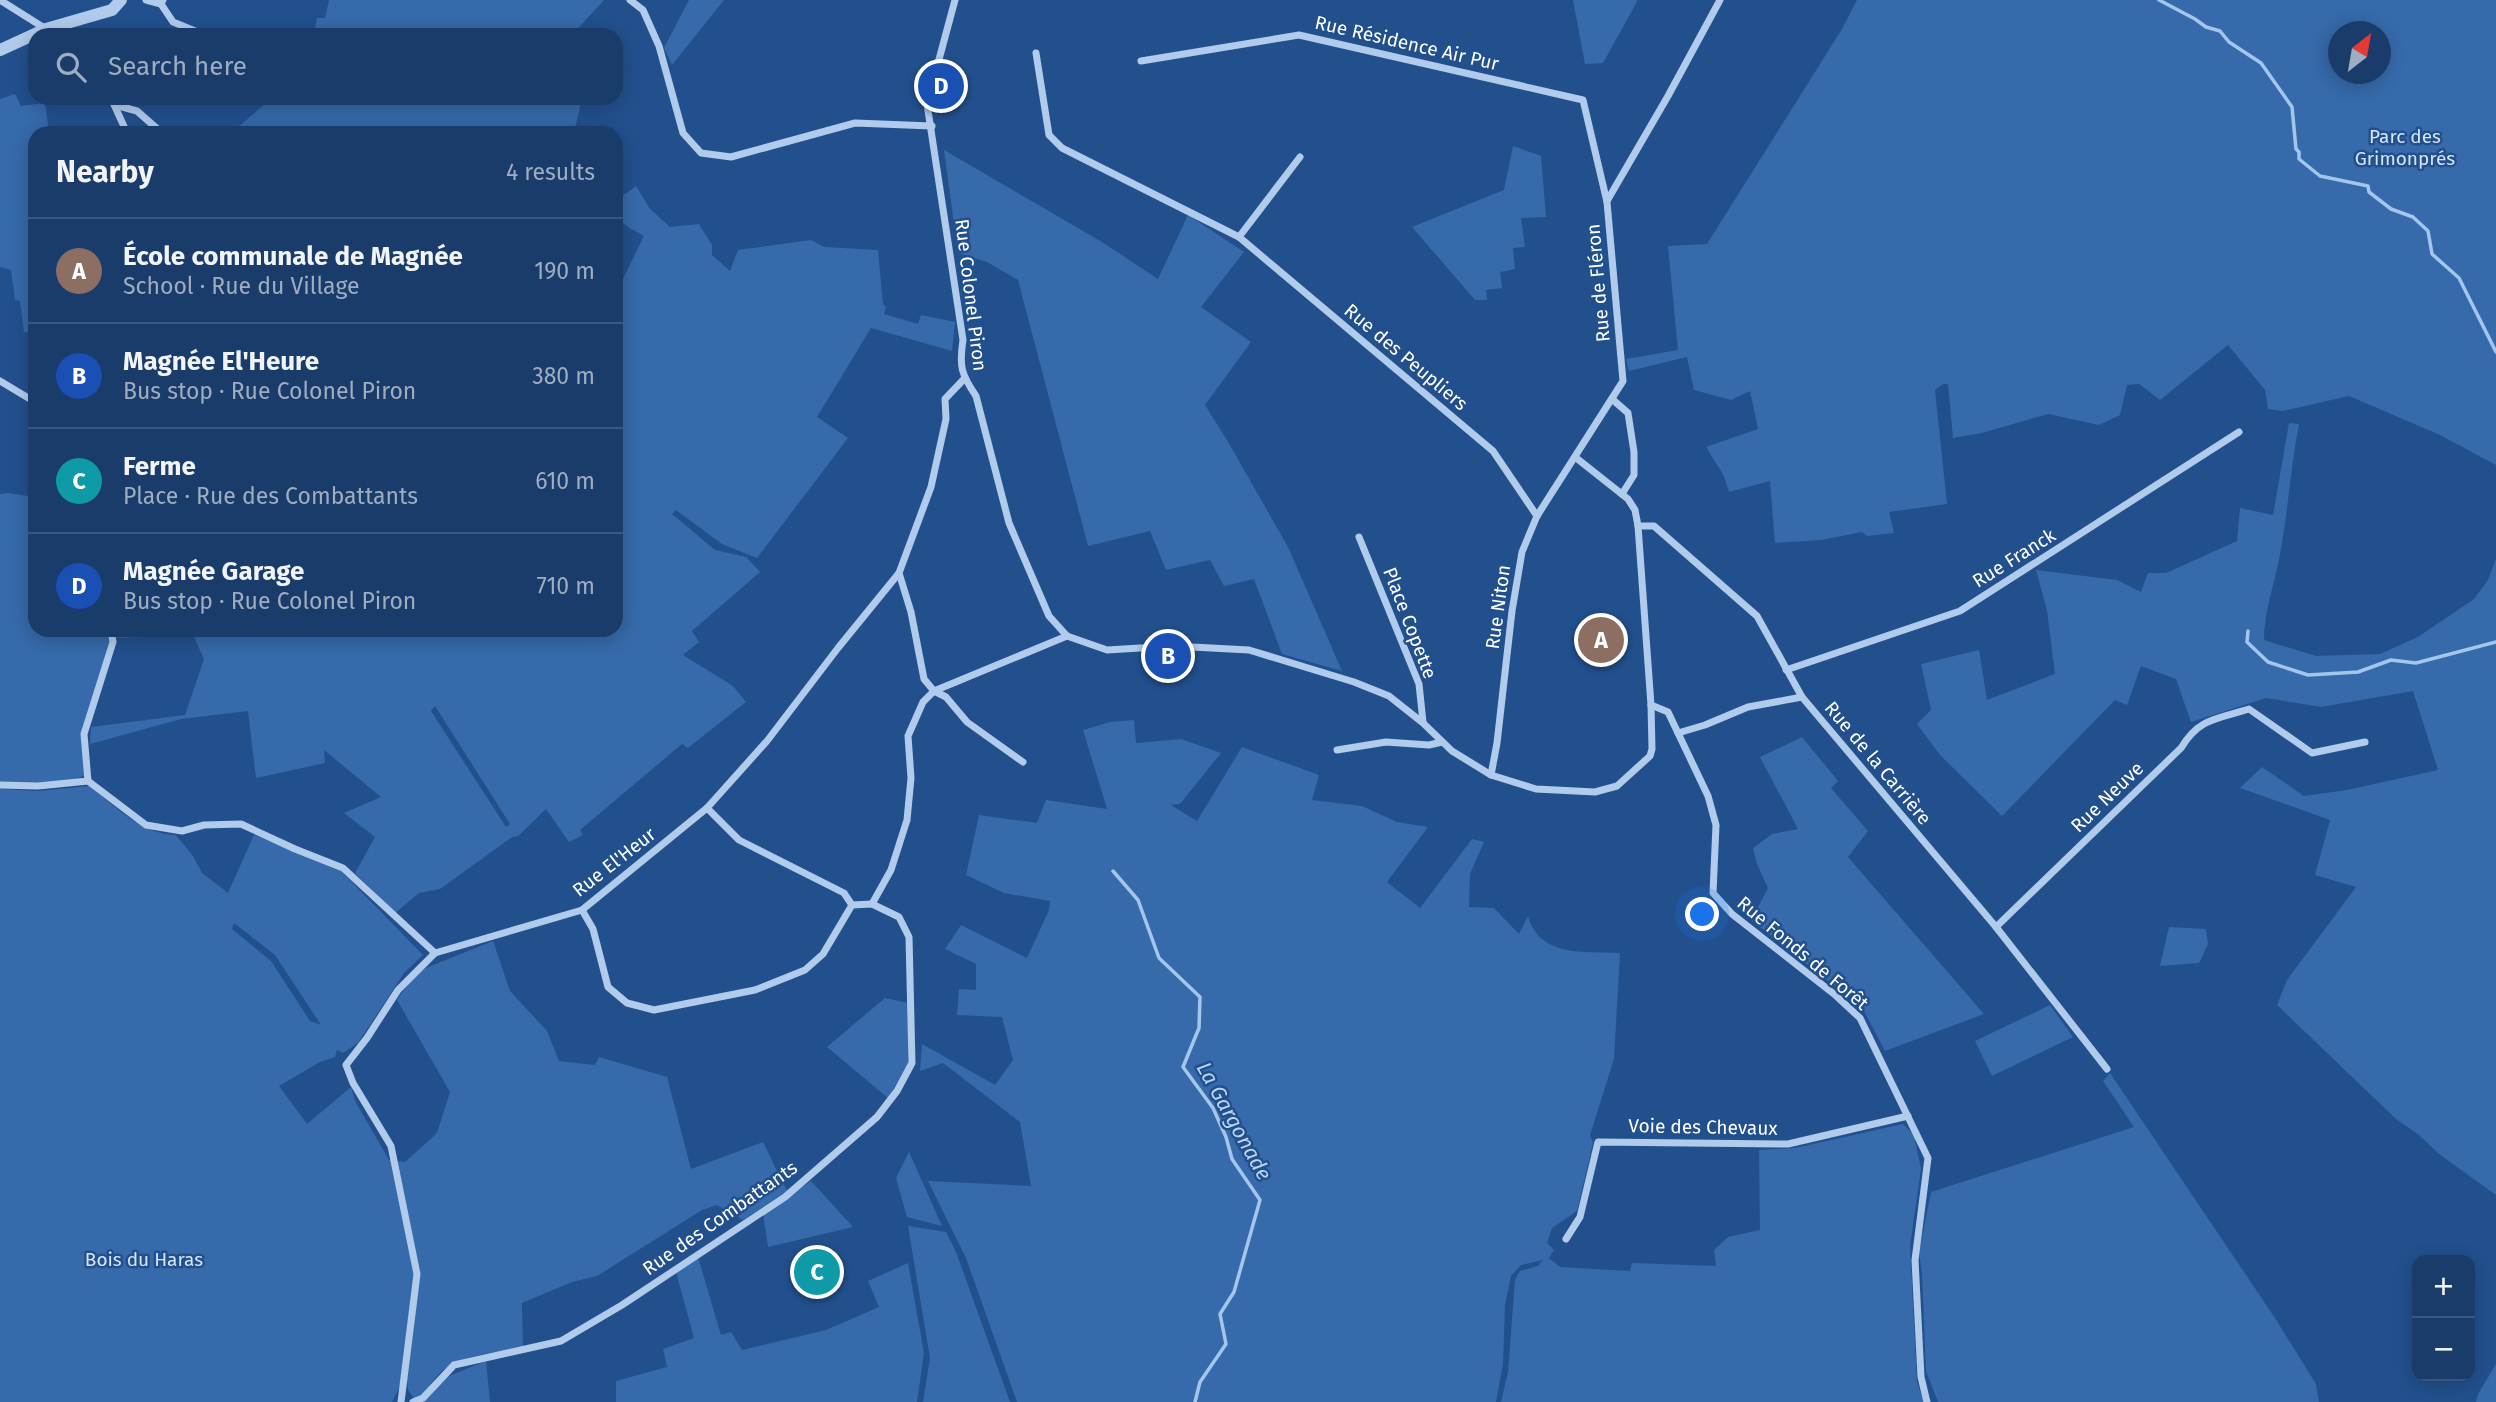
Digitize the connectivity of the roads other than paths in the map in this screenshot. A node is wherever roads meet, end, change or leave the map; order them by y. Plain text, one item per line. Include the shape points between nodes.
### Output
1 (0, 0) edge
2 (121, 0) edge
3 (146, 0) edge
4 (630, 0) edge
5 (955, 0) edge
6 (1720, 0) edge
7 (162, 2) edge
8 (45, 28) edge
9 (69, 28) edge
10 (188, 28) edge
11 (28, 37) edge
12 (0, 50) edge
13 (1036, 53) dead end
14 (1141, 61) dead end
15 (114, 105) edge
16 (121, 105) edge
17 (124, 126) edge
18 (154, 126) edge
19 (932, 126) junction
20 (1300, 157) dead end
21 (1607, 202) junction
22 (1239, 237) junction
23 (964, 379) junction
24 (0, 381) edge
25 (28, 398) edge
26 (1612, 400) junction
27 (2239, 432) dead end
28 (1575, 457) junction
29 (1622, 494) junction
30 (1537, 516) junction
31 (1638, 526) junction
32 (1359, 537) dead end
33 (899, 573) junction
34 (1067, 636) junction
35 (112, 637) edge
36 (1786, 670) junction
37 (934, 691) junction
38 (1802, 698) junction
39 (1651, 705) junction
40 (1423, 723) junction
41 (1678, 733) junction
42 (1442, 742) junction
43 (2365, 742) dead end
44 (1337, 750) dead end
45 (1023, 762) dead end
46 (1491, 775) junction
47 (88, 781) junction
48 (0, 785) edge
49 (707, 808) junction
50 (872, 904) junction
51 (852, 905) junction
52 (582, 910) junction
53 (1996, 927) junction
54 (435, 953) junction
55 (2107, 1069) dead end
56 (1908, 1116) junction
57 (1566, 1239) dead end
58 (401, 1402) edge
59 (413, 1402) edge
60 (1927, 1402) edge

1 - 8 street
2 - 9 street via 112,10
3 - 7 street
4 - 19 street via 643,9 659,46 683,133 701,153 731,157 855,123
5 - 19 street, Rue Colonel Piron via 928,104
6 - 21 street, Rue de Fléron
7 - 10 street via 173,22
11 - 12 street
13 - 22 street, Rue des Peupliers via 1049,135 1062,148
14 - 21 street, Rue Résidence Air Pur via 1299,35 1583,100
15 - 17 street
16 - 18 street via 137,111
19 - 23 street, Rue Colonel Piron via 963,340 960,363
20 - 22 street
21 - 26 street, Rue de Fléron via 1623,381
22 - 30 street, Rue des Peupliers via 1493,451
23 - 33 street, Rue El'Heur via 945,399 946,419 931,487
23 - 34 street, Rue Colonel Piron via 976,396 1009,523 1049,616
24 - 25 street
26 - 28 street, Rue de Fléron
26 - 29 street via 1628,413 1634,452 1634,475
27 - 36 street, Rue Franck via 1960,611
28 - 29 street
28 - 30 street, Rue Niton
29 - 31 street via 1632,504
30 - 46 street, Rue Niton via 1521,557
31 - 36 street, Rue de la Carrière via 1654,526 1757,616
31 - 39 street
32 - 40 street, Place Copette via 1419,684
33 - 37 street via 924,679
33 - 49 street, Rue El'Heur via 767,741
34 - 37 street
34 - 40 street via 1107,650 1173,646 1250,650 1389,696
35 - 47 street via 84,734
36 - 38 street, Rue de la Carrière
37 - 45 street via 946,696 967,722
37 - 50 street via 923,702 908,736 911,778 906,820 891,870
38 - 41 street via 1748,707
38 - 53 street, Rue de la Carrière
39 - 41 street via 1668,712
39 - 46 street via 1650,756 1617,786 1595,792 1536,789
40 - 42 street
41 - 56 street, Rue Fonds de Forêt via 1708,796 1716,825 1713,893 1732,914 1860,1018
42 - 44 street via 1386,742
42 - 46 street
43 - 53 street, Rue Neuve via 2312,753 2249,709 2201,724
47 - 48 street
47 - 54 street via 146,825 182,831 241,824 343,868
49 - 51 street via 739,841 844,894
49 - 52 street, Rue El'Heur
50 - 51 street
50 - 59 street, Rue des Combattants via 899,917 909,937 912,1063 877,1117 785,1197 622,1305 561,1341 454,1365 423,1398
51 - 52 street via 823,954 805,970 755,990 654,1010 626,1003 608,988 593,929
52 - 54 street, Rue El'Heur
53 - 55 street, Rue de la Carrière
54 - 58 street, Rue El'Heur via 398,990 346,1065 391,1146 417,1274
56 - 57 street, Voie des Chevaux via 1788,1144 1598,1142 1580,1217
56 - 60 street, Rue Fonds de Forêt via 1928,1158 1915,1260 1921,1377

